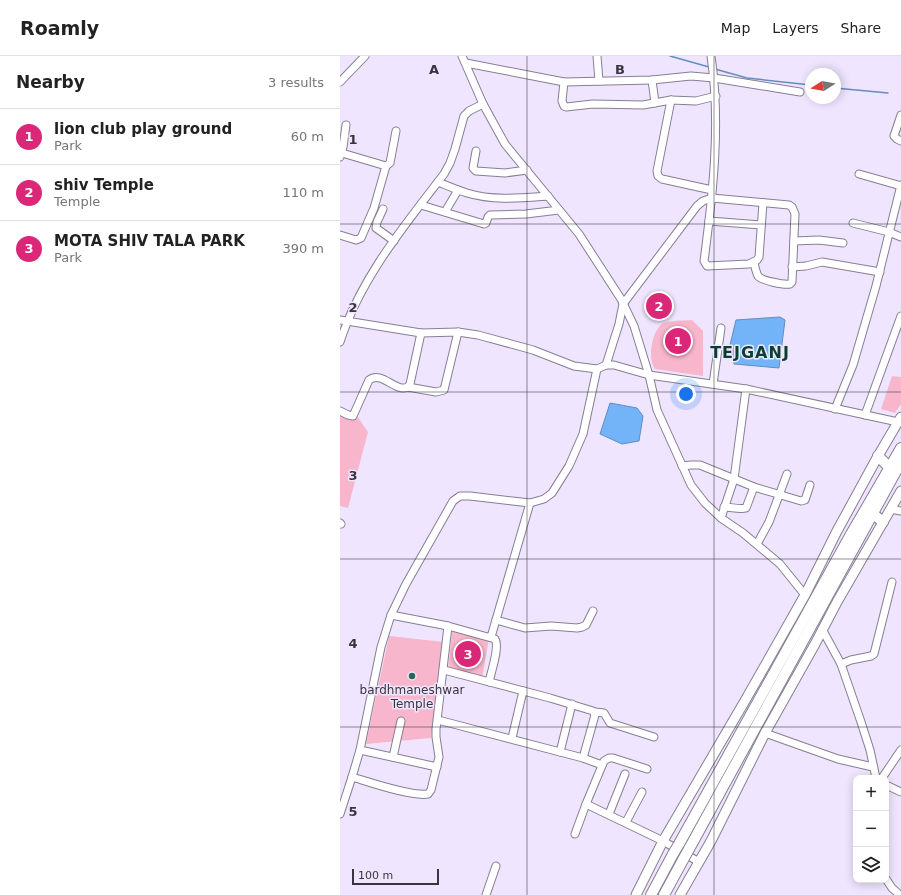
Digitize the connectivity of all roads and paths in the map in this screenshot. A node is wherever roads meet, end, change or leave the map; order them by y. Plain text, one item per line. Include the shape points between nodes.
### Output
1 (365, 56) edge
2 (462, 56) edge
3 (597, 56) edge
4 (711, 56) edge
5 (466, 63) junction
6 (714, 78) junction
7 (652, 80) junction
8 (599, 81) junction
9 (340, 82) edge
10 (564, 82) junction
11 (800, 92) dead end
12 (716, 96) junction
13 (671, 100) junction
14 (655, 103) junction
15 (483, 104) junction
16 (901, 115) edge
17 (346, 125) dead end
18 (396, 131) dead end
19 (901, 140) edge
20 (476, 151) dead end
21 (341, 155) edge
22 (386, 166) junction
23 (527, 170) junction
24 (858, 174) dead end
25 (438, 182) junction
26 (901, 186) edge
27 (458, 190) junction
28 (712, 194) junction
29 (548, 196) junction
30 (763, 203) junction
31 (421, 205) junction
32 (383, 209) dead end
33 (559, 210) junction
34 (445, 212) junction
35 (709, 222) junction
36 (853, 223) dead end
37 (762, 225) junction
38 (889, 232) junction
39 (340, 235) edge
40 (901, 237) edge
41 (794, 240) junction
42 (394, 241) junction
43 (844, 243) dead end
44 (754, 263) junction
45 (792, 267) junction
46 (880, 272) junction
47 (624, 304) junction
48 (901, 316) edge
49 (343, 321) edge
50 (721, 328) dead end
51 (458, 332) junction
52 (421, 333) junction
53 (340, 342) edge
54 (606, 365) junction
55 (597, 369) junction
56 (649, 375) junction
57 (713, 384) junction
58 (408, 387) junction
59 (746, 389) junction
60 (835, 409) junction
61 (340, 411) edge
62 (865, 416) junction
63 (899, 420) edge
64 (901, 448) edge
65 (878, 456) junction
66 (901, 462) edge
67 (682, 466) junction
68 (889, 467) junction
69 (787, 474) dead end
70 (734, 479) junction
71 (810, 485) dead end
72 (754, 487) junction
73 (901, 491) edge
74 (780, 494) junction
75 (530, 503) junction
76 (724, 507) junction
77 (890, 509) junction
78 (901, 511) edge
79 (872, 513) junction
80 (721, 518) junction
81 (883, 522) junction
82 (757, 544) junction
83 (892, 582) dead end
84 (805, 595) junction
85 (593, 611) dead end
86 (391, 615) junction
87 (496, 620) junction
88 (448, 626) junction
89 (822, 629) junction
90 (491, 637) junction
91 (841, 664) junction
92 (444, 670) junction
93 (489, 682) junction
94 (523, 690) junction
95 (572, 704) junction
96 (595, 712) junction
97 (438, 720) junction
98 (401, 721) dead end
99 (765, 733) junction
100 (654, 737) dead end
101 (512, 738) junction
102 (360, 750) junction
103 (901, 750) edge
104 (560, 752) junction
105 (393, 757) junction
106 (583, 758) junction
107 (602, 765) junction
108 (437, 767) junction
109 (873, 767) junction
110 (647, 769) dead end
111 (625, 774) dead end
112 (875, 775) edge
113 (884, 775) edge
114 (352, 777) junction
115 (889, 786) edge
116 (642, 792) dead end
117 (901, 792) edge
118 (586, 804) junction
119 (340, 814) edge
120 (609, 814) junction
121 (626, 822) junction
122 (576, 834) dead end
123 (664, 841) junction
124 (699, 862) junction
125 (496, 866) dead end
126 (889, 883) edge
127 (486, 895) edge
128 (636, 895) edge
129 (651, 895) edge
130 (664, 895) edge
131 (680, 895) edge
132 (900, 895) edge

1 - 9 street
2 - 5 street
3 - 8 street
4 - 6 street
5 - 10 street
5 - 15 street
6 - 7 street via 692,76
6 - 11 street
6 - 12 street
7 - 8 street
7 - 14 street
8 - 10 street
10 - 14 street via 562,102 566,107
12 - 13 street via 696,101
12 - 28 street
13 - 14 street
13 - 28 street via 658,176
15 - 23 street via 505,144
15 - 25 street via 464,116 450,164
16 - 19 street via 894,136
17 - 21 street
18 - 22 street via 390,163
20 - 23 street via 473,168 476,171 505,173
21 - 22 street
22 - 39 street via 374,208 361,238 356,240
23 - 29 street
24 - 26 street
25 - 27 street
25 - 31 street
26 - 38 street
27 - 29 street via 482,197
27 - 34 street
28 - 30 street
28 - 35 street
28 - 47 street via 697,206
29 - 33 street
30 - 37 street
30 - 41 street via 792,207 795,214
31 - 34 street
31 - 42 street
32 - 42 street via 376,228
33 - 34 street via 490,215 484,224
33 - 47 street via 579,234
35 - 37 street
35 - 44 street via 704,261 707,266
36 - 38 street
37 - 44 street via 759,257
38 - 40 street
38 - 46 street
41 - 43 street
41 - 45 street
42 - 49 street
44 - 45 street via 760,278 784,284 792,282
45 - 46 street via 822,262
46 - 60 street via 853,365
47 - 54 street
47 - 56 street via 634,326
48 - 62 street
49 - 52 street
49 - 53 street
50 - 57 street
51 - 52 street
51 - 55 street via 533,350 574,366
51 - 58 street via 444,390 436,392
52 - 58 street
54 - 55 street
54 - 56 street
55 - 75 street via 583,434 569,466 552,493 544,499
56 - 57 street
56 - 67 street via 657,410
57 - 59 street
58 - 61 street via 402,388 380,378 372,378 353,416
59 - 60 street
59 - 70 street
60 - 62 street
62 - 63 street
63 - 65 main road
64 - 68 highway
65 - 68 highway
65 - 84 main road
66 - 79 highway
67 - 70 street via 700,465
67 - 80 street via 691,485
68 - 129 highway, bridge
69 - 74 street
70 - 72 street
70 - 76 street
71 - 74 street via 803,501
72 - 74 street
72 - 76 street via 746,508 742,510
73 - 77 main road
74 - 82 street
75 - 86 street via 470,496 460,496 453,501
75 - 87 street
76 - 80 street
77 - 78 street
77 - 81 main road
79 - 81 highway
79 - 130 highway
80 - 82 street
81 - 89 main road
82 - 84 street via 780,564
83 - 91 street via 874,654
84 - 123 main road
85 - 87 street via 586,625 577,628 525,628
86 - 88 street
86 - 102 street via 381,647
87 - 90 street
88 - 90 street
88 - 92 street
89 - 91 street
89 - 99 main road
90 - 93 street via 497,644
91 - 109 street
92 - 93 street
92 - 97 street
93 - 94 street
94 - 95 street
94 - 101 street
95 - 96 street
95 - 104 street
96 - 100 street via 604,713 610,723
96 - 106 street
97 - 101 street
97 - 108 street
98 - 105 street
99 - 109 street via 825,755
99 - 124 main road
101 - 104 street
102 - 105 street
102 - 114 street
103 - 113 street
104 - 106 street
105 - 108 street
106 - 107 street
107 - 110 street via 606,759 613,758
107 - 118 street
108 - 114 street via 431,790 423,795
109 - 112 street
111 - 120 street
114 - 119 street
115 - 117 street
116 - 121 street
118 - 120 street
118 - 122 street
120 - 121 street
121 - 123 street
123 - 124 street
123 - 128 main road
124 - 131 main road
125 - 127 street
126 - 132 street

